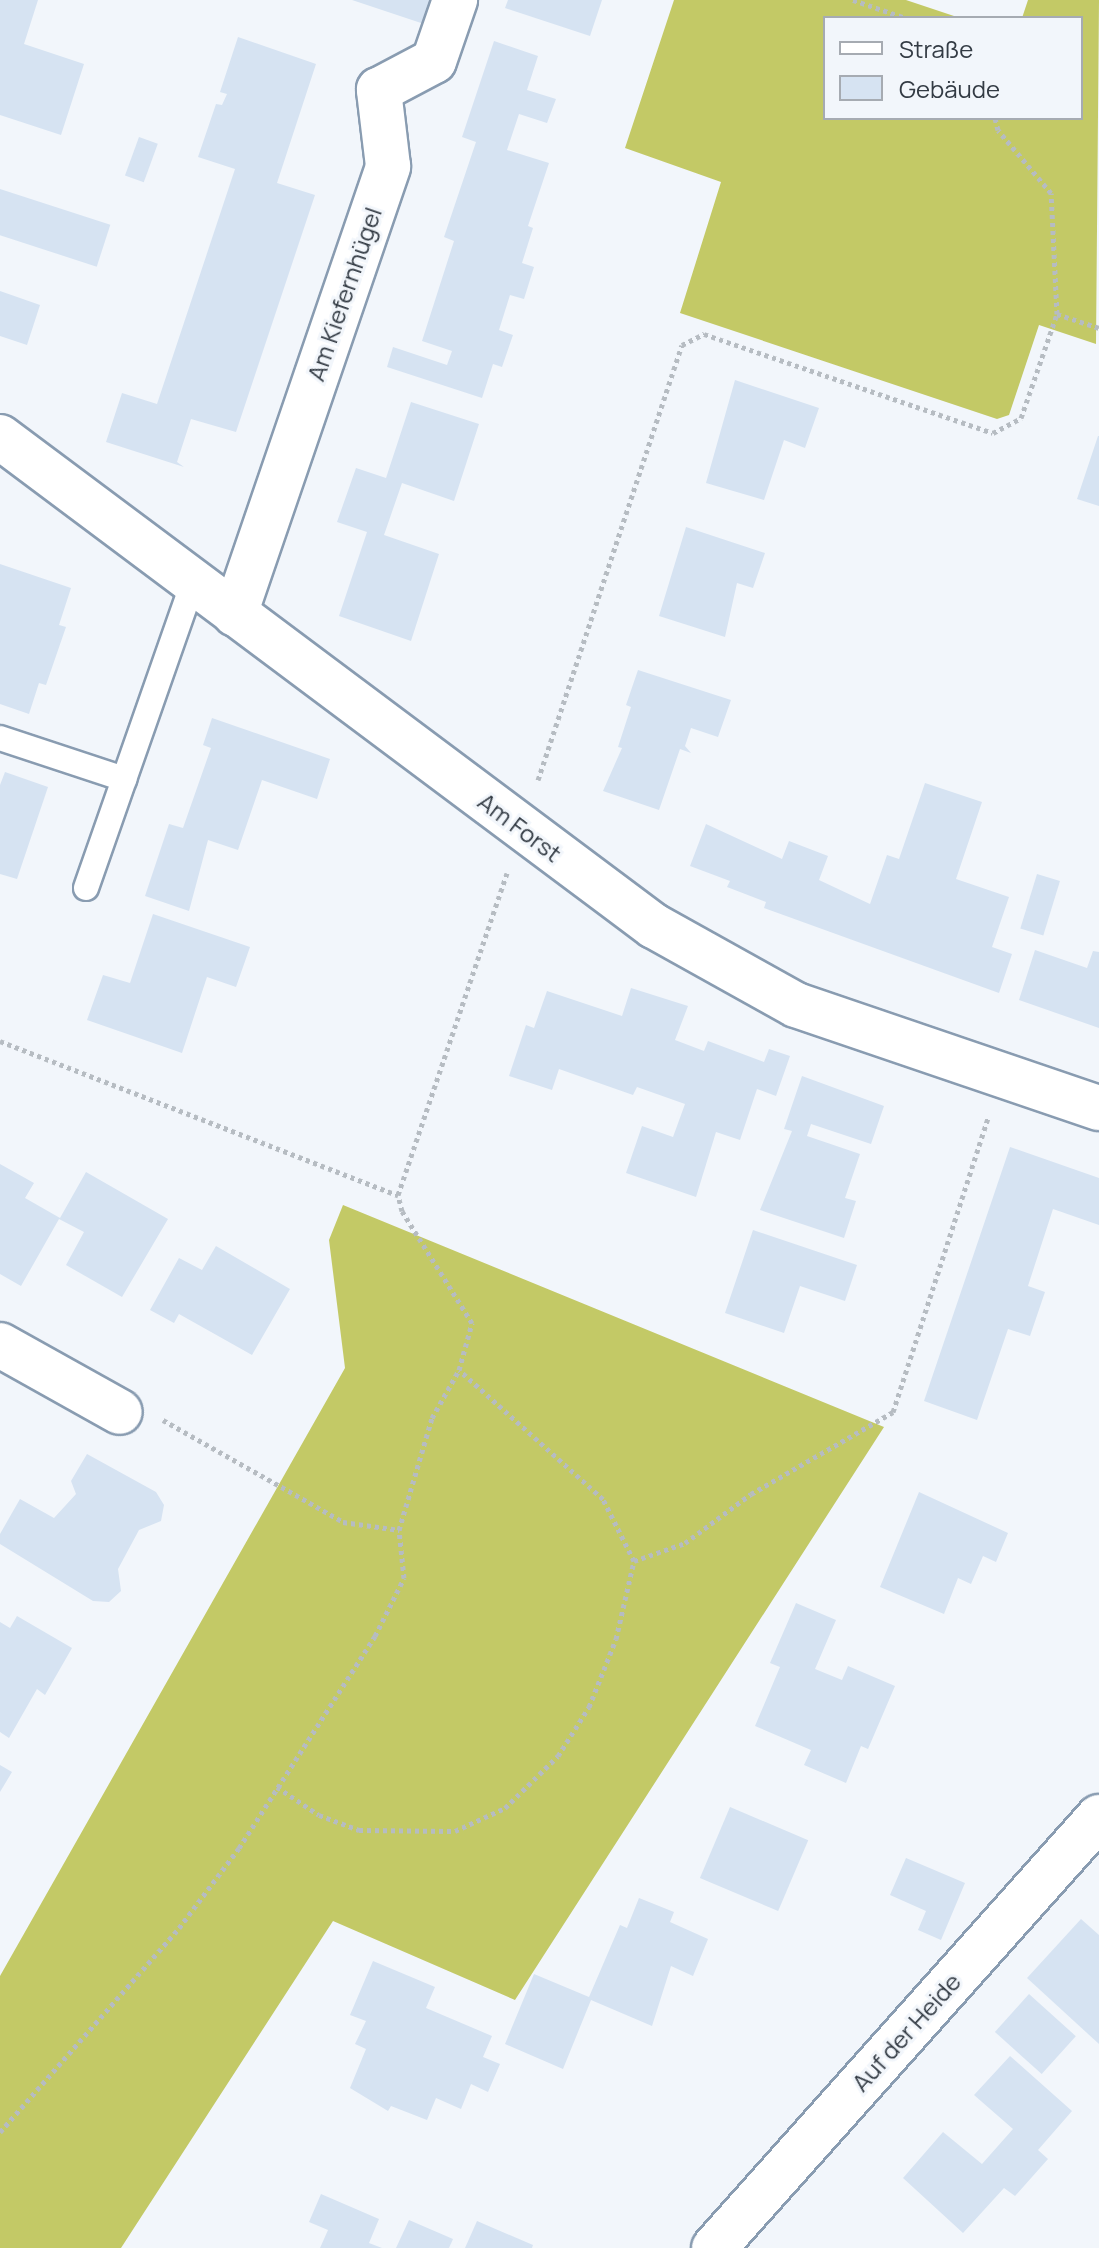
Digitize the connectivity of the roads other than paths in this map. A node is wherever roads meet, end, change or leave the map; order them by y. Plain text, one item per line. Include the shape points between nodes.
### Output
1 (455, 0) edge
2 (0, 437) edge
3 (193, 582) junction
4 (235, 614) junction
5 (0, 738) edge
6 (124, 779) junction
7 (86, 888) dead end
8 (1099, 1108) edge
9 (0, 1345) edge
10 (120, 1412) road end
11 (1099, 1817) edge
12 (714, 2248) edge

1 - 4 street, Am Kiefernhügel via 434,61 379,90 388,166
2 - 3 street, Am Forst
3 - 4 street, Am Forst
3 - 6 lane
4 - 8 street, Am Forst via 654,926 723,969 796,1005
5 - 6 lane
6 - 7 lane
9 - 10 street
11 - 12 street, Auf der Heide

